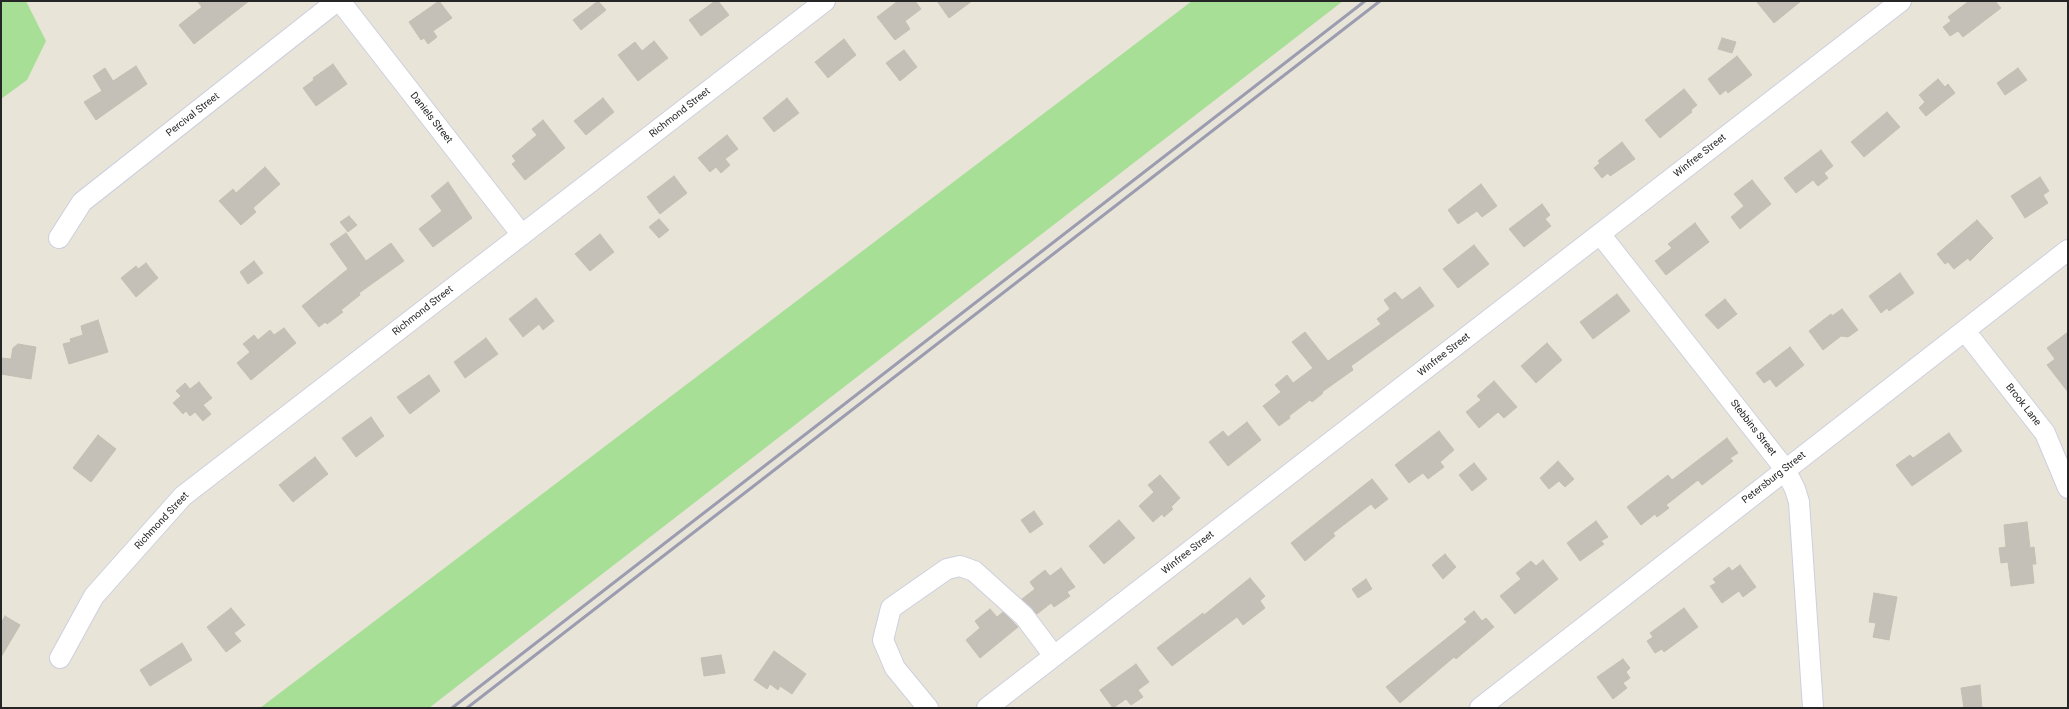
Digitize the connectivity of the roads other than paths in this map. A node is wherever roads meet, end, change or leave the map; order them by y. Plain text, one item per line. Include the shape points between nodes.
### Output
1 (337, 1) edge
2 (340, 1) edge
3 (825, 1) edge
4 (1901, 1) edge
5 (1600, 234) junction
6 (522, 236) junction
7 (59, 238) dead end
8 (2068, 250) edge
9 (1965, 331) junction
10 (1785, 469) junction
11 (2068, 488) edge
12 (1054, 656) junction
13 (60, 658) dead end
14 (928, 708) edge
15 (986, 708) edge
16 (1480, 708) edge
17 (1813, 708) edge

1 - 7 street, Percival Street via 82,202
2 - 6 street, Daniels Street
3 - 6 street, Richmond Street
4 - 5 street, Winfree Street
5 - 10 street, Stebbins Street
5 - 12 street, Winfree Street
6 - 13 street, Richmond Street via 183,496 94,596
8 - 9 street, Petersburg Street
9 - 10 street, Petersburg Street
9 - 11 street, Brook Lane via 2045,433
10 - 16 street, Petersburg Street
10 - 17 street, Stebbins Street via 1799,502
12 - 14 street via 1024,616 974,571 960,566 947,569 891,608 883,640 895,668
12 - 15 street, Winfree Street

